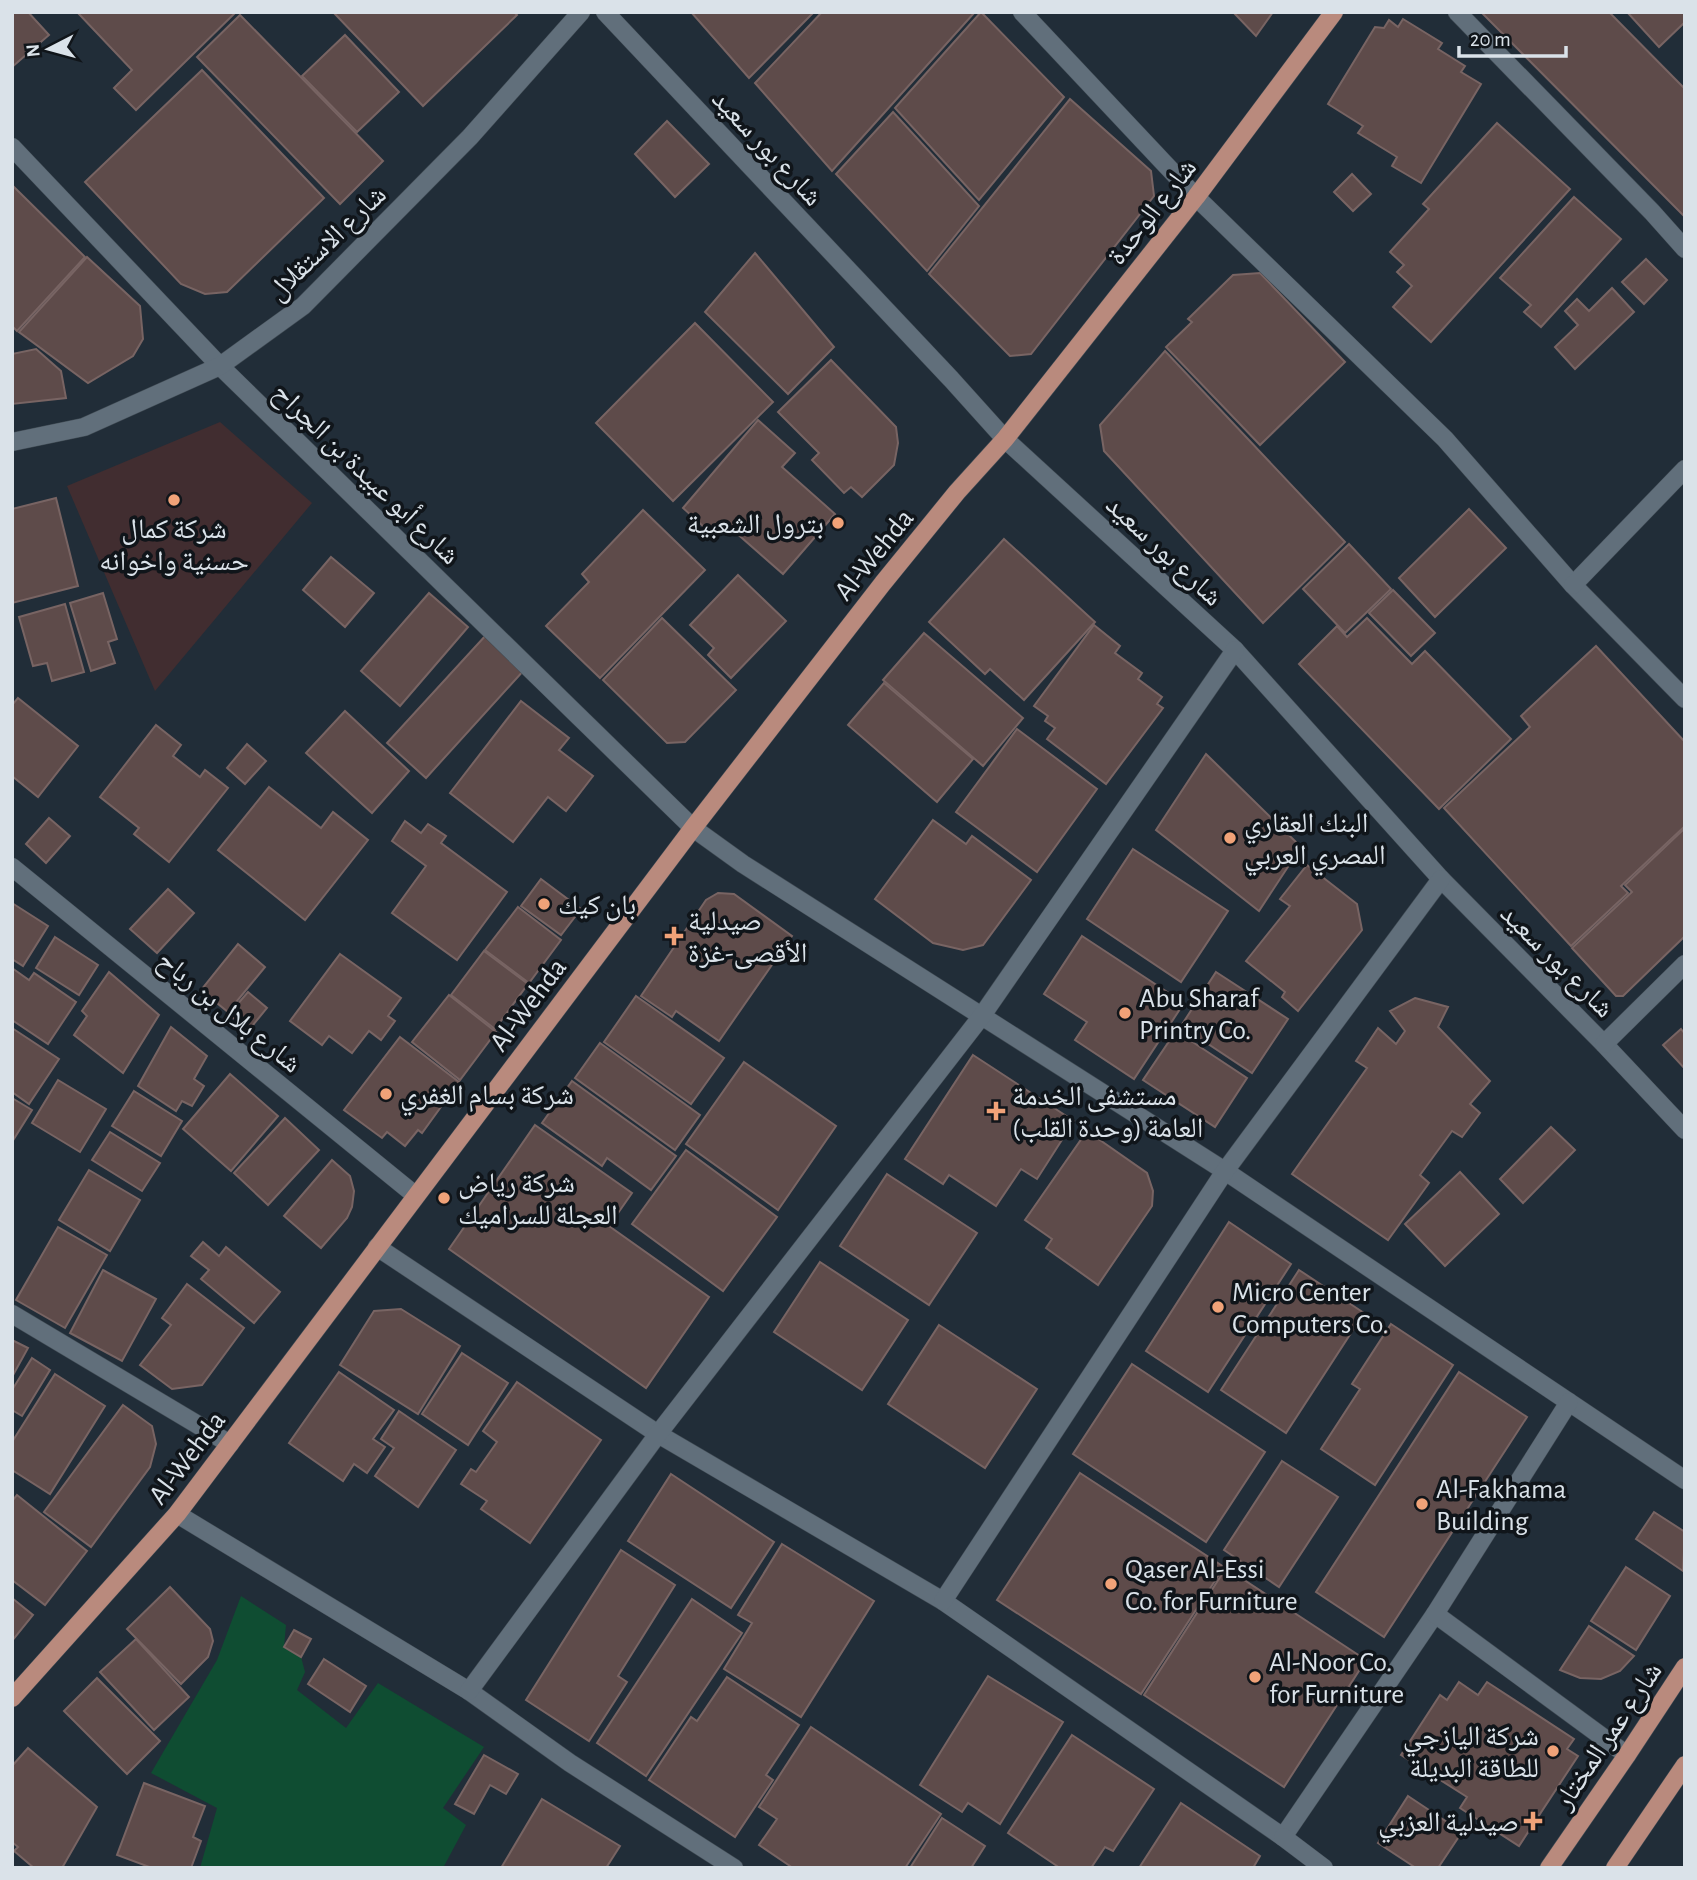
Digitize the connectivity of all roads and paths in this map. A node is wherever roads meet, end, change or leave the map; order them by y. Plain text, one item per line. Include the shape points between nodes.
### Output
1 (582, 12) edge
2 (605, 12) edge
3 (1022, 12) edge
4 (1334, 12) edge
5 (1457, 12) edge
6 (12, 147) edge
7 (1196, 197) junction
8 (1685, 249) edge
9 (220, 366) junction
10 (1005, 439) junction
11 (12, 442) edge
12 (1685, 469) edge
13 (1573, 585) junction
14 (1235, 650) junction
15 (1685, 699) edge
16 (693, 828) junction
17 (12, 867) edge
18 (1441, 879) junction
19 (1685, 964) edge
20 (981, 1017) junction
21 (1604, 1044) junction
22 (1685, 1130) edge
23 (1225, 1171) junction
24 (415, 1195) junction
25 (377, 1247) junction
26 (12, 1314) edge
27 (1569, 1402) junction
28 (658, 1434) junction
29 (230, 1444) junction
30 (1685, 1480) edge
31 (177, 1514) junction
32 (943, 1601) junction
33 (1435, 1615) junction
34 (1685, 1667) edge
35 (469, 1692) junction
36 (12, 1698) edge
37 (1627, 1755) junction
38 (1685, 1765) edge
39 (1283, 1837) junction
40 (734, 1868) edge
41 (1324, 1868) edge
42 (1549, 1868) edge
43 (1615, 1868) edge

1 - 9 street, شارع الاستقلال via 470,138 303,306
2 - 10 street, شارع بور سعيد
3 - 7 street
4 - 7 main road, شارع الوحدة
5 - 8 street
6 - 9 street, شارع أبو عبيدة بن الجراح
7 - 10 main road, شارع الوحدة
7 - 13 street via 1445,439
9 - 11 street, شارع الاستقلال via 85,427
9 - 16 street, شارع أبو عبيدة بن الجراح
10 - 14 street, شارع بور سعيد
10 - 16 main road, Al-Wehda via 883,583
12 - 13 street
13 - 15 street
14 - 18 street, شارع بور سعيد
14 - 20 street
16 - 20 street, شارع أبو عبيدة بن الجراح
16 - 24 main road, Al-Wehda
17 - 24 street, شارع بلال بن رباح
18 - 21 street, شارع بور سعيد
18 - 23 street
19 - 21 street
20 - 23 street, شارع أبو عبيدة بن الجراح
20 - 28 street
21 - 22 street, شارع بور سعيد
23 - 27 street, شارع أبو عبيدة بن الجراح
23 - 32 street
24 - 25 main road, Al-Wehda
25 - 28 street
25 - 29 main road, Al-Wehda
26 - 29 street
27 - 30 street, شارع أبو عبيدة بن الجراح
27 - 33 street
28 - 32 street
28 - 35 street
29 - 31 main road, Al-Wehda
31 - 35 street
31 - 36 main road, Al-Wehda
32 - 39 street
33 - 37 street
33 - 39 street
34 - 37 main road, شارع عمر المختار
35 - 40 street
37 - 42 main road, شارع عمر المختار
38 - 43 main road
39 - 41 street

